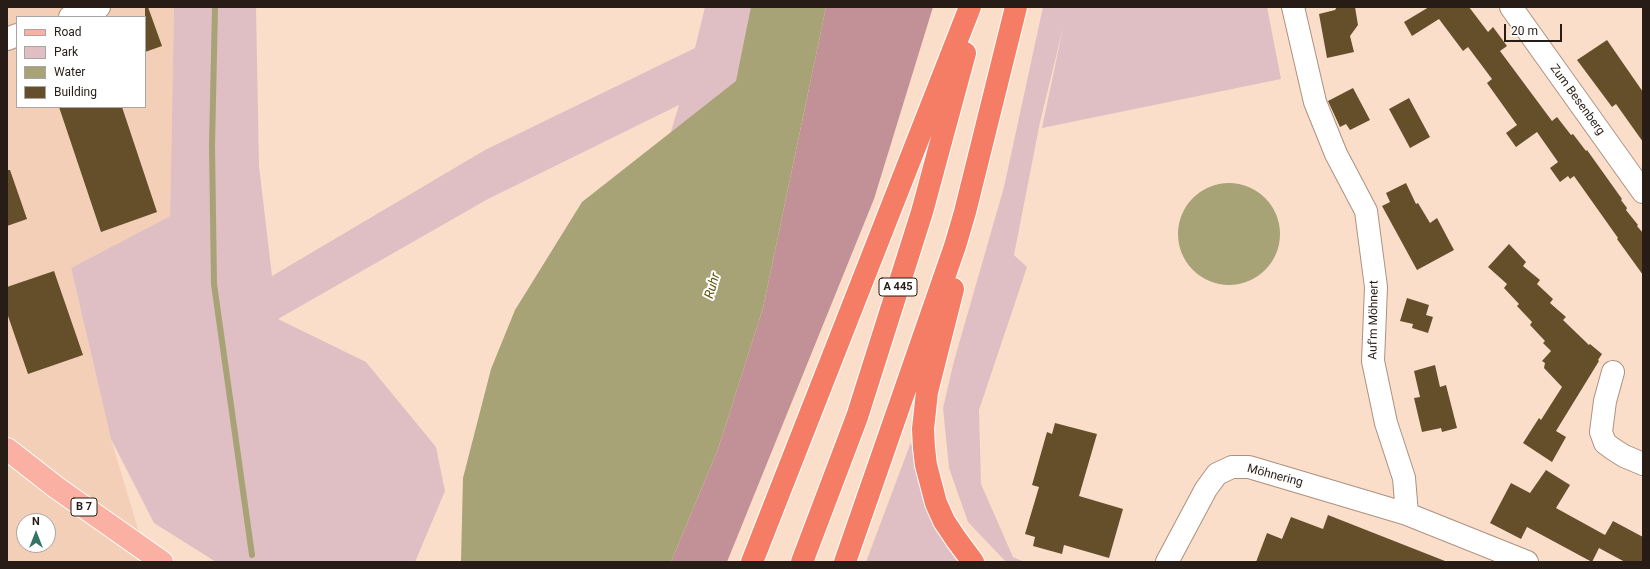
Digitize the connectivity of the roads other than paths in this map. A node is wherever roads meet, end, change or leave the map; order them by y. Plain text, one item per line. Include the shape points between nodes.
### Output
1 (99, 7) edge
2 (970, 7) edge
3 (974, 7) edge
4 (1016, 7) edge
5 (1293, 7) edge
6 (1511, 7) edge
7 (73, 16) edge
8 (1643, 192) edge
9 (965, 212) junction
10 (1613, 372) dead end
11 (7, 449) edge
12 (1643, 464) edge
13 (1407, 514) junction
14 (162, 562) edge
15 (752, 562) edge
16 (802, 562) edge
17 (845, 562) edge
18 (973, 562) edge
19 (1167, 562) edge
20 (1527, 562) edge

1 - 7 street
2 - 15 highway
3 - 16 highway, A 445 via 967,47 922,212 857,417
4 - 9 highway
5 - 13 street, Auf'm Möhnert via 1315,102 1336,154 1366,211 1376,287 1372,361 1386,423 1404,478
6 - 8 street, Zum Besenberg
9 - 17 highway
9 - 18 highway via 954,285 927,392 923,430 926,465 936,502 944,521
10 - 12 street via 1605,400 1601,432 1605,443 1624,456
11 - 14 main road, B 7 via 57,488
13 - 19 street, Möhnering via 1249,467 1232,467 1217,474 1206,489
13 - 20 street

